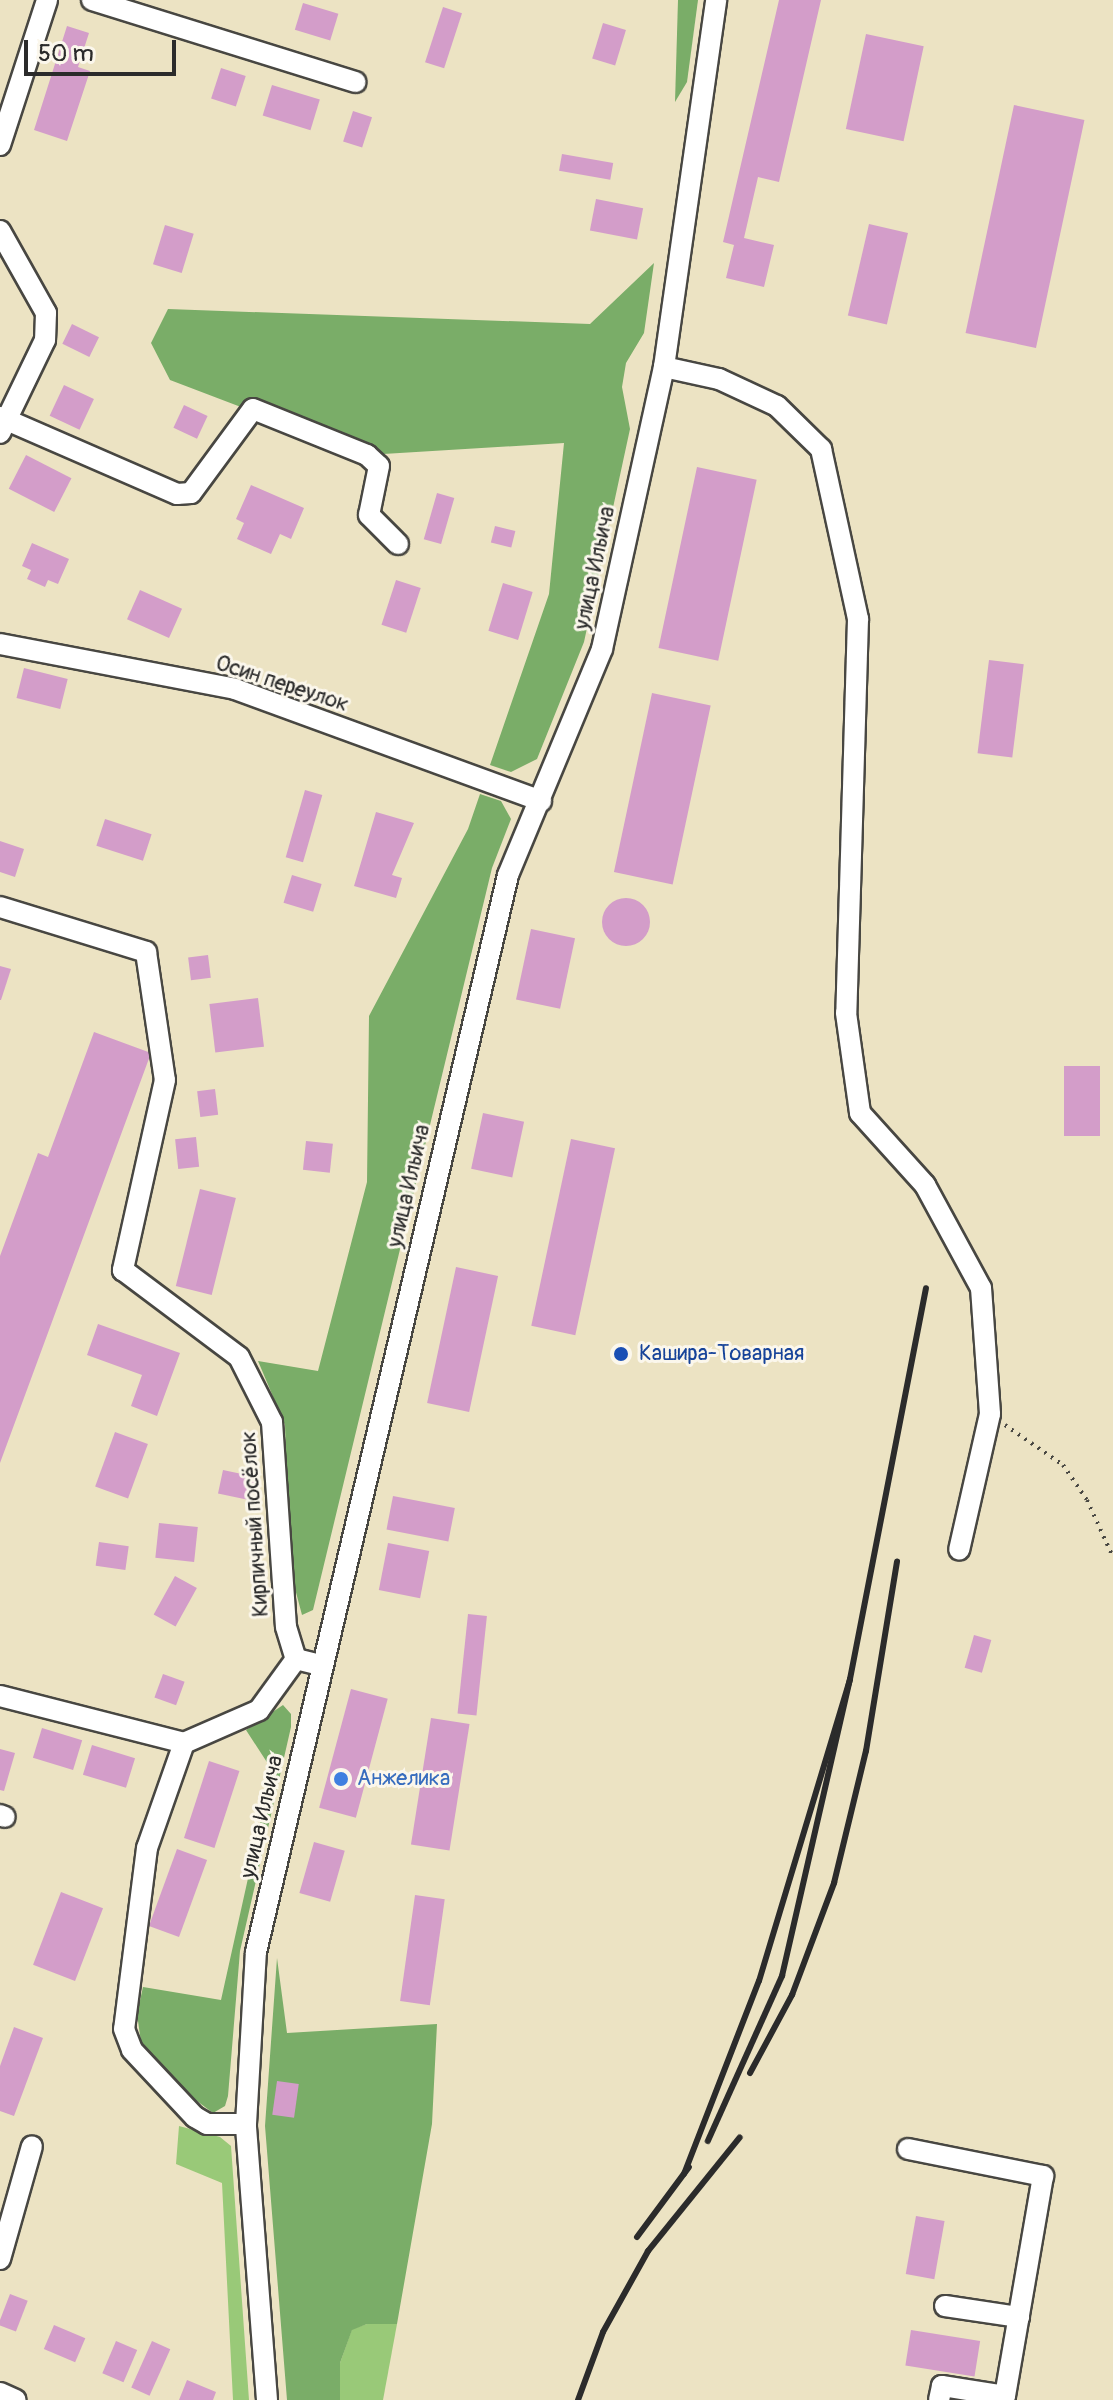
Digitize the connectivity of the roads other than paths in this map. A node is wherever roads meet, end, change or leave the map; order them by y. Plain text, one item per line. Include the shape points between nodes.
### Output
1 (47, 0) edge
2 (92, 0) edge
3 (716, 0) edge
4 (356, 82) dead end
5 (0, 145) edge
6 (0, 231) edge
7 (664, 367) junction
8 (2, 424) edge
9 (398, 544) dead end
10 (0, 644) edge
11 (541, 801) junction
12 (0, 907) edge
13 (959, 1550) dead end
14 (296, 1659) junction
15 (320, 1665) junction
16 (0, 1696) edge
17 (184, 1743) junction
18 (246, 2124) junction
19 (32, 2146) dead end
20 (908, 2149) dead end
21 (0, 2259) edge
22 (945, 2306) dead end
23 (1019, 2317) junction
24 (0, 2393) edge
25 (16, 2400) edge
26 (267, 2400) edge
27 (939, 2400) edge

1 - 5 street
2 - 4 street
3 - 7 street, улица Ильича
6 - 8 street via 46,313 45,340
7 - 11 street, улица Ильича via 602,649
7 - 13 street via 719,379 777,406 821,449 858,619 846,1013 860,1113 925,1185 981,1288 990,1414
8 - 9 street via 177,494 191,493 253,409 367,455 379,466 369,515
10 - 11 street, Осин переулок via 235,689
11 - 15 street, улица Ильича via 508,875
12 - 14 street, Кирпичный посёлок via 146,952 165,1080 123,1270 239,1357 272,1422 279,1571
14 - 15 street
14 - 17 street via 259,1710
15 - 18 street, улица Ильича via 256,1952
16 - 17 street
17 - 18 street via 147,1848 124,2029 132,2050 195,2117 207,2124
18 - 26 street, улица Ильича
19 - 21 street
20 - 23 street via 1043,2176
22 - 23 street
23 - 27 street via 1005,2396 942,2386
24 - 25 street

